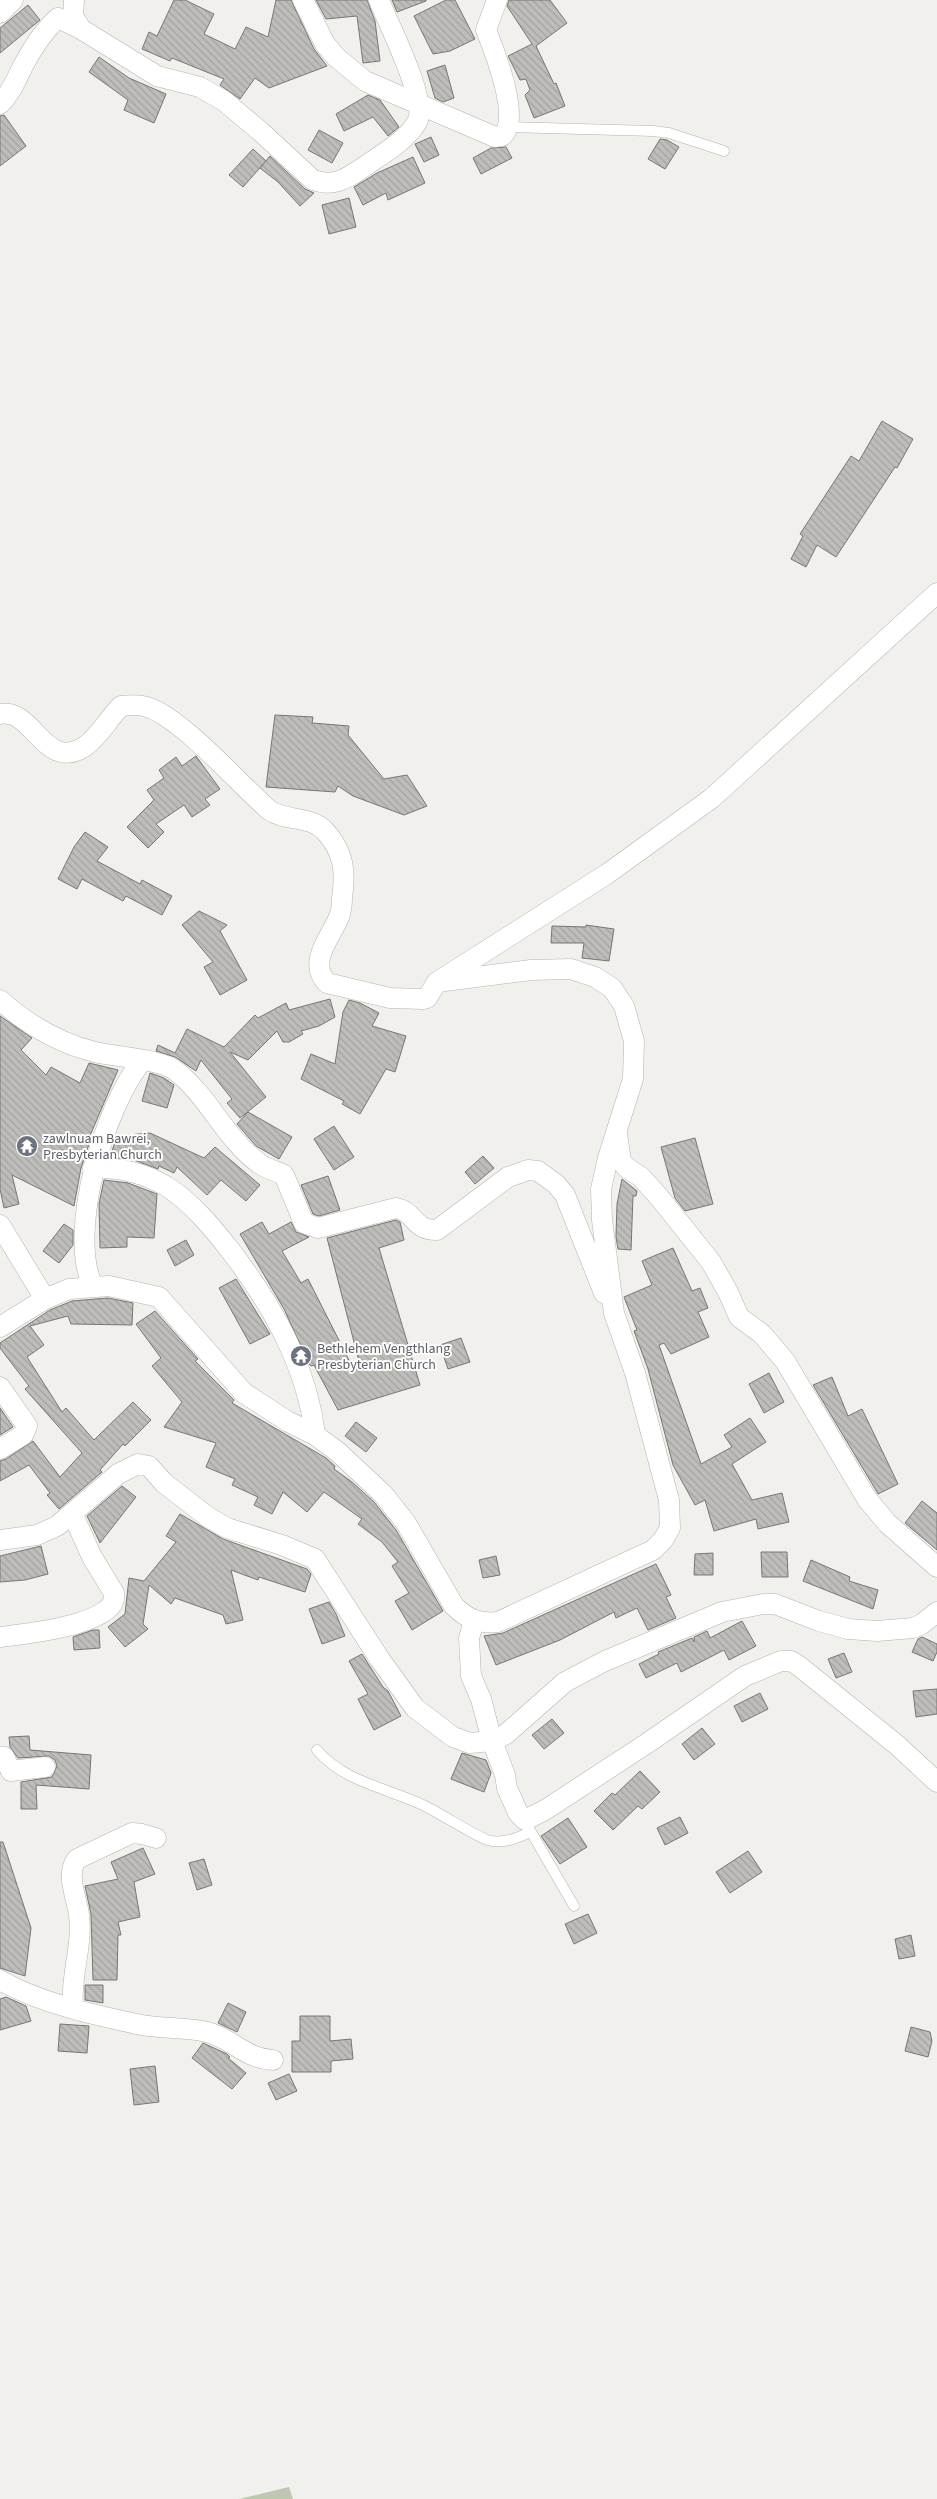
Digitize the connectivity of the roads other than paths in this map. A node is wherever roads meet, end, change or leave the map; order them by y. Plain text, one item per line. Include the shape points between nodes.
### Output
1 (14, 0) edge
2 (74, 0) edge
3 (302, 0) edge
4 (378, 0) edge
5 (496, 0) edge
6 (0, 13) edge
7 (81, 28) junction
8 (0, 104) edge
9 (420, 104) junction
10 (508, 127) junction
11 (724, 151) dead end
12 (937, 592) edge
13 (0, 714) edge
14 (437, 982) junction
15 (0, 1000) edge
16 (142, 1061) junction
17 (617, 1132) junction
18 (93, 1168) junction
19 (0, 1225) edge
20 (93, 1286) junction
21 (45, 1298) junction
22 (614, 1313) junction
23 (0, 1328) edge
24 (0, 1387) edge
25 (315, 1435) junction
26 (0, 1449) edge
27 (73, 1515) junction
28 (0, 1540) edge
29 (937, 1567) edge
30 (937, 1612) edge
31 (474, 1621) junction
32 (0, 1637) edge
33 (492, 1742) junction
34 (317, 1750) dead end
35 (0, 1757) edge
36 (45, 1767) dead end
37 (937, 1782) edge
38 (528, 1826) junction
39 (156, 1838) dead end
40 (574, 1906) dead end
41 (0, 1980) edge
42 (73, 2008) junction
43 (273, 2060) dead end

1 - 6 street
2 - 7 street via 73,16
3 - 9 street via 320,36 342,63 365,81
4 - 9 street
5 - 10 street via 486,30 503,75
7 - 8 street via 58,18 48,27
7 - 9 street via 157,76 200,87 224,101 313,180 323,184 335,184 346,179 400,141 418,122
9 - 10 street via 489,136 502,136
10 - 11 lane via 653,131
12 - 14 street via 712,798 608,874
13 - 14 street via 15,716 47,746 61,752 83,748 120,706 146,706 157,711 188,735 269,810 317,825 341,854 345,878 340,916 320,952 321,975 327,983 390,998 423,999
14 - 17 street via 531,970 571,969 595,976 612,988 624,1006 634,1041 632,1079
15 - 16 street via 47,1035 94,1052
16 - 18 street via 112,1114
16 - 22 street via 175,1070 202,1094 223,1124 260,1164 284,1175 304,1223 318,1228 396,1208 404,1210 420,1228 437,1230 508,1177 528,1170 546,1175 565,1195
17 - 22 street via 601,1189
17 - 29 street via 621,1161 660,1197 711,1262 739,1317 762,1334 785,1361 867,1499 887,1523
18 - 20 street via 85,1259
18 - 25 street via 146,1176 166,1186 211,1226 263,1296 280,1327 302,1376
19 - 21 street
20 - 21 street via 69,1289
20 - 25 street via 109,1286 160,1297 244,1393
21 - 23 street
22 - 31 street via 635,1373 669,1500 670,1528 653,1550 498,1622
24 - 26 street via 27,1426 23,1435
25 - 31 street via 338,1452 396,1508 454,1606
27 - 28 street via 37,1535
27 - 32 street via 92,1557 114,1593 111,1605 104,1613 61,1628
27 - 33 street via 118,1474 138,1464 149,1466 164,1483 227,1528 315,1559 415,1708 453,1737 478,1744
30 - 33 street via 918,1626 877,1631 848,1629 775,1604 722,1612 565,1682 506,1734
31 - 33 street via 469,1638 471,1676 481,1699
33 - 38 street via 507,1788
34 - 38 lane via 352,1777 423,1805 488,1840 507,1841
35 - 36 street via 4,1757 11,1771
37 - 38 street via 897,1745 799,1666 781,1661 746,1676 545,1810
38 - 40 lane
39 - 42 street via 132,1833 77,1859 72,1865 71,1876 80,1916
41 - 42 street
42 - 43 street via 142,2025 210,2032 256,2058

